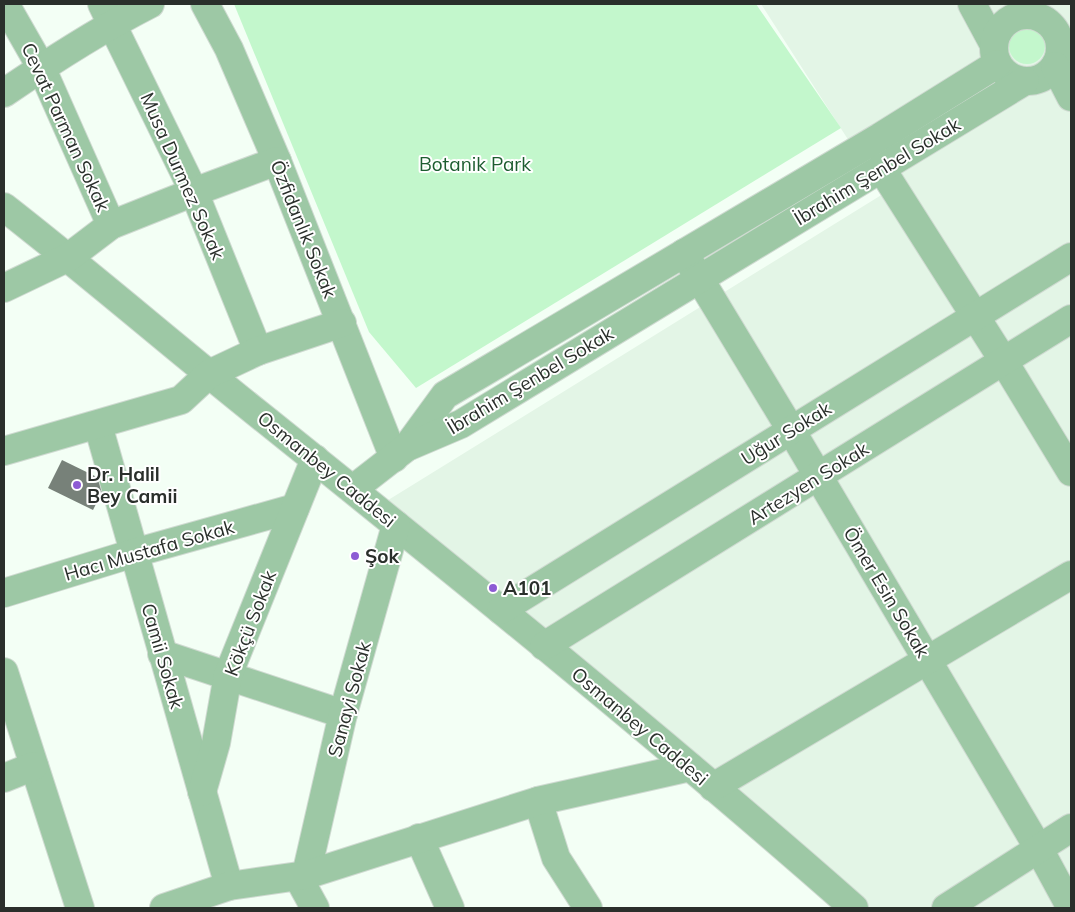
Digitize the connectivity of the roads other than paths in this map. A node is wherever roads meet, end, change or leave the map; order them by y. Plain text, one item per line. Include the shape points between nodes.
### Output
1 (5, 4) edge
2 (150, 4) edge
3 (205, 4) edge
4 (972, 4) edge
5 (1022, 4) edge
6 (107, 14) edge
7 (1045, 19) junction
8 (1062, 48) edge
9 (995, 54) junction
10 (41, 67) junction
11 (1025, 81) junction
12 (4, 92) edge
13 (1071, 96) edge
14 (277, 161) junction
15 (881, 168) junction
16 (194, 192) junction
17 (4, 207) edge
18 (112, 226) junction
19 (684, 253) junction
20 (68, 257) junction
21 (1071, 257) edge
22 (698, 279) junction
23 (4, 288) edge
24 (974, 317) junction
25 (1071, 319) edge
26 (342, 323) junction
27 (258, 351) junction
28 (1003, 360) junction
29 (209, 374) junction
30 (98, 425) junction
31 (791, 430) junction
32 (4, 451) edge
33 (401, 452) junction
34 (315, 459) junction
35 (1071, 472) edge
36 (818, 476) junction
37 (353, 490) junction
38 (295, 508) junction
39 (396, 525) junction
40 (134, 553) junction
41 (1071, 575) edge
42 (4, 593) edge
43 (501, 610) junction
44 (544, 646) junction
45 (162, 654) junction
46 (927, 660) junction
47 (4, 672) edge
48 (228, 676) junction
49 (343, 714) junction
50 (34, 766) junction
51 (690, 767) junction
52 (4, 778) edge
53 (713, 787) junction
54 (202, 792) junction
55 (538, 801) junction
56 (1071, 828) edge
57 (420, 838) junction
58 (1039, 848) junction
59 (302, 876) junction
60 (219, 896) edge
61 (847, 906) edge
62 (80, 908) edge
63 (164, 908) edge
64 (315, 908) edge
65 (450, 908) edge
66 (588, 908) edge
67 (946, 908) edge
68 (1071, 908) edge

1 - 10 street, Cevat Parman Sokak
2 - 6 street
3 - 14 street, Özfidanlık Sokak via 229,49
4 - 9 street
5 - 7 street
6 - 10 street
6 - 16 street, Musa Durmez Sokak
7 - 8 street via 1056,31
7 - 9 street via 1024,14 1005,23 998,31
8 - 11 street via 1047,75
8 - 13 street
9 - 11 street via 1004,73
9 - 19 street, İbrahim Şenbel Sokak via 888,132
10 - 12 street
10 - 18 street, Cevat Parman Sokak
11 - 15 street, İbrahim Şenbel Sokak
14 - 16 street
14 - 26 street, Özfidanlık Sokak
15 - 22 street, İbrahim Şenbel Sokak
15 - 24 street
16 - 18 street
16 - 27 street, Musa Durmez Sokak
17 - 20 street, Osmanbey Caddesi
18 - 20 street
19 - 22 street, Ömer Esin Sokak
19 - 33 street, İbrahim Şenbel Sokak via 445,395
20 - 23 street
20 - 29 street, Osmanbey Caddesi
21 - 24 street, Uğur Sokak
22 - 31 street, Ömer Esin Sokak
22 - 33 street, İbrahim Şenbel Sokak via 461,424
24 - 28 street
24 - 31 street, Uğur Sokak
25 - 28 street, Artezyen Sokak
26 - 27 street
26 - 33 street, Özfidanlık Sokak
27 - 29 street
28 - 35 street
28 - 36 street, Artezyen Sokak
29 - 30 street via 181,400
29 - 34 street, Osmanbey Caddesi
30 - 32 street
30 - 40 street, Camii Sokak
31 - 36 street, Ömer Esin Sokak
31 - 43 street, Uğur Sokak
33 - 37 street
34 - 37 street, Osmanbey Caddesi
34 - 38 street, Kökçü Sokak
36 - 44 street, Artezyen Sokak
36 - 46 street, Ömer Esin Sokak
37 - 39 street, Osmanbey Caddesi
38 - 40 street, Hacı Mustafa Sokak
38 - 48 street, Kökçü Sokak
39 - 43 street, Osmanbey Caddesi
39 - 49 street, Sanayi Sokak
40 - 42 street, Hacı Mustafa Sokak
40 - 45 street, Camii Sokak
41 - 46 street
43 - 44 street, Osmanbey Caddesi
44 - 51 street, Osmanbey Caddesi
45 - 48 street
45 - 54 street, Camii Sokak
46 - 53 street
46 - 58 street, Ömer Esin Sokak
47 - 50 street
48 - 49 street
48 - 54 street, Kökçü Sokak via 216,742
49 - 59 street, Sanayi Sokak
50 - 52 street
50 - 62 street
51 - 53 street, Osmanbey Caddesi
51 - 55 street
53 - 61 street, Osmanbey Caddesi
54 - 60 street, Camii Sokak
55 - 57 street
55 - 66 street via 556,858
56 - 58 street
57 - 59 street
57 - 65 street
58 - 67 street
58 - 68 street, Ömer Esin Sokak
59 - 60 street
59 - 64 street
60 - 63 street

